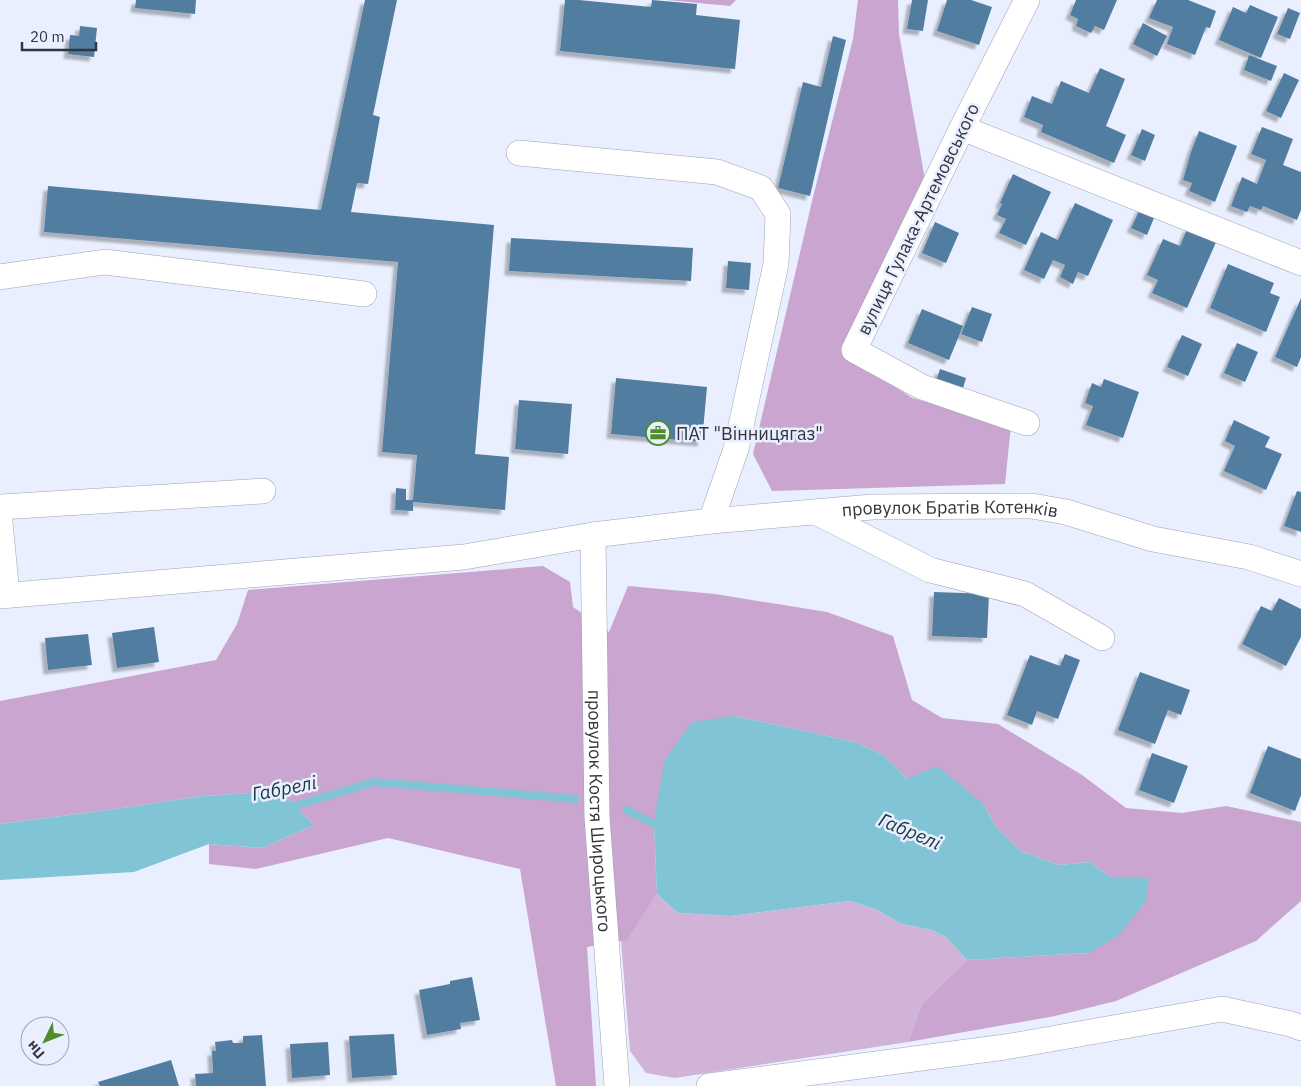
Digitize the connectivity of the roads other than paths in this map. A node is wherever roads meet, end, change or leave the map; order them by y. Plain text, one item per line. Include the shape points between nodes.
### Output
1 (1027, 0) edge
2 (962, 128) junction
3 (519, 153) dead end
4 (1301, 263) edge
5 (0, 277) edge
6 (364, 294) dead end
7 (1027, 423) dead end
8 (263, 491) dead end
9 (0, 507) edge
10 (816, 512) junction
11 (711, 521) junction
12 (0, 522) edge
13 (593, 535) junction
14 (1301, 574) edge
15 (4, 596) edge
16 (1102, 638) dead end
17 (1301, 1028) edge
18 (617, 1086) edge
19 (709, 1086) edge

1 - 2 street, вулиця Гулака-Артемовського
2 - 4 street
2 - 7 street, вулиця Гулака-Артемовського via 854,350 922,387
3 - 11 street via 717,172 761,188 778,214 776,264 736,449
5 - 6 street via 105,262
8 - 9 street
10 - 11 street, провулок Братів Котенків
10 - 14 street, провулок Братів Котенків via 872,507 1032,506 1066,512 1152,539 1249,557
10 - 16 street via 930,570 1025,594
11 - 13 street, провулок Братів Котенків
12 - 15 street
13 - 15 street, провулок Братів Котенків via 464,557
13 - 18 street, провулок Костя Широцького via 597,817
17 - 19 street via 1222,1009 1005,1047

